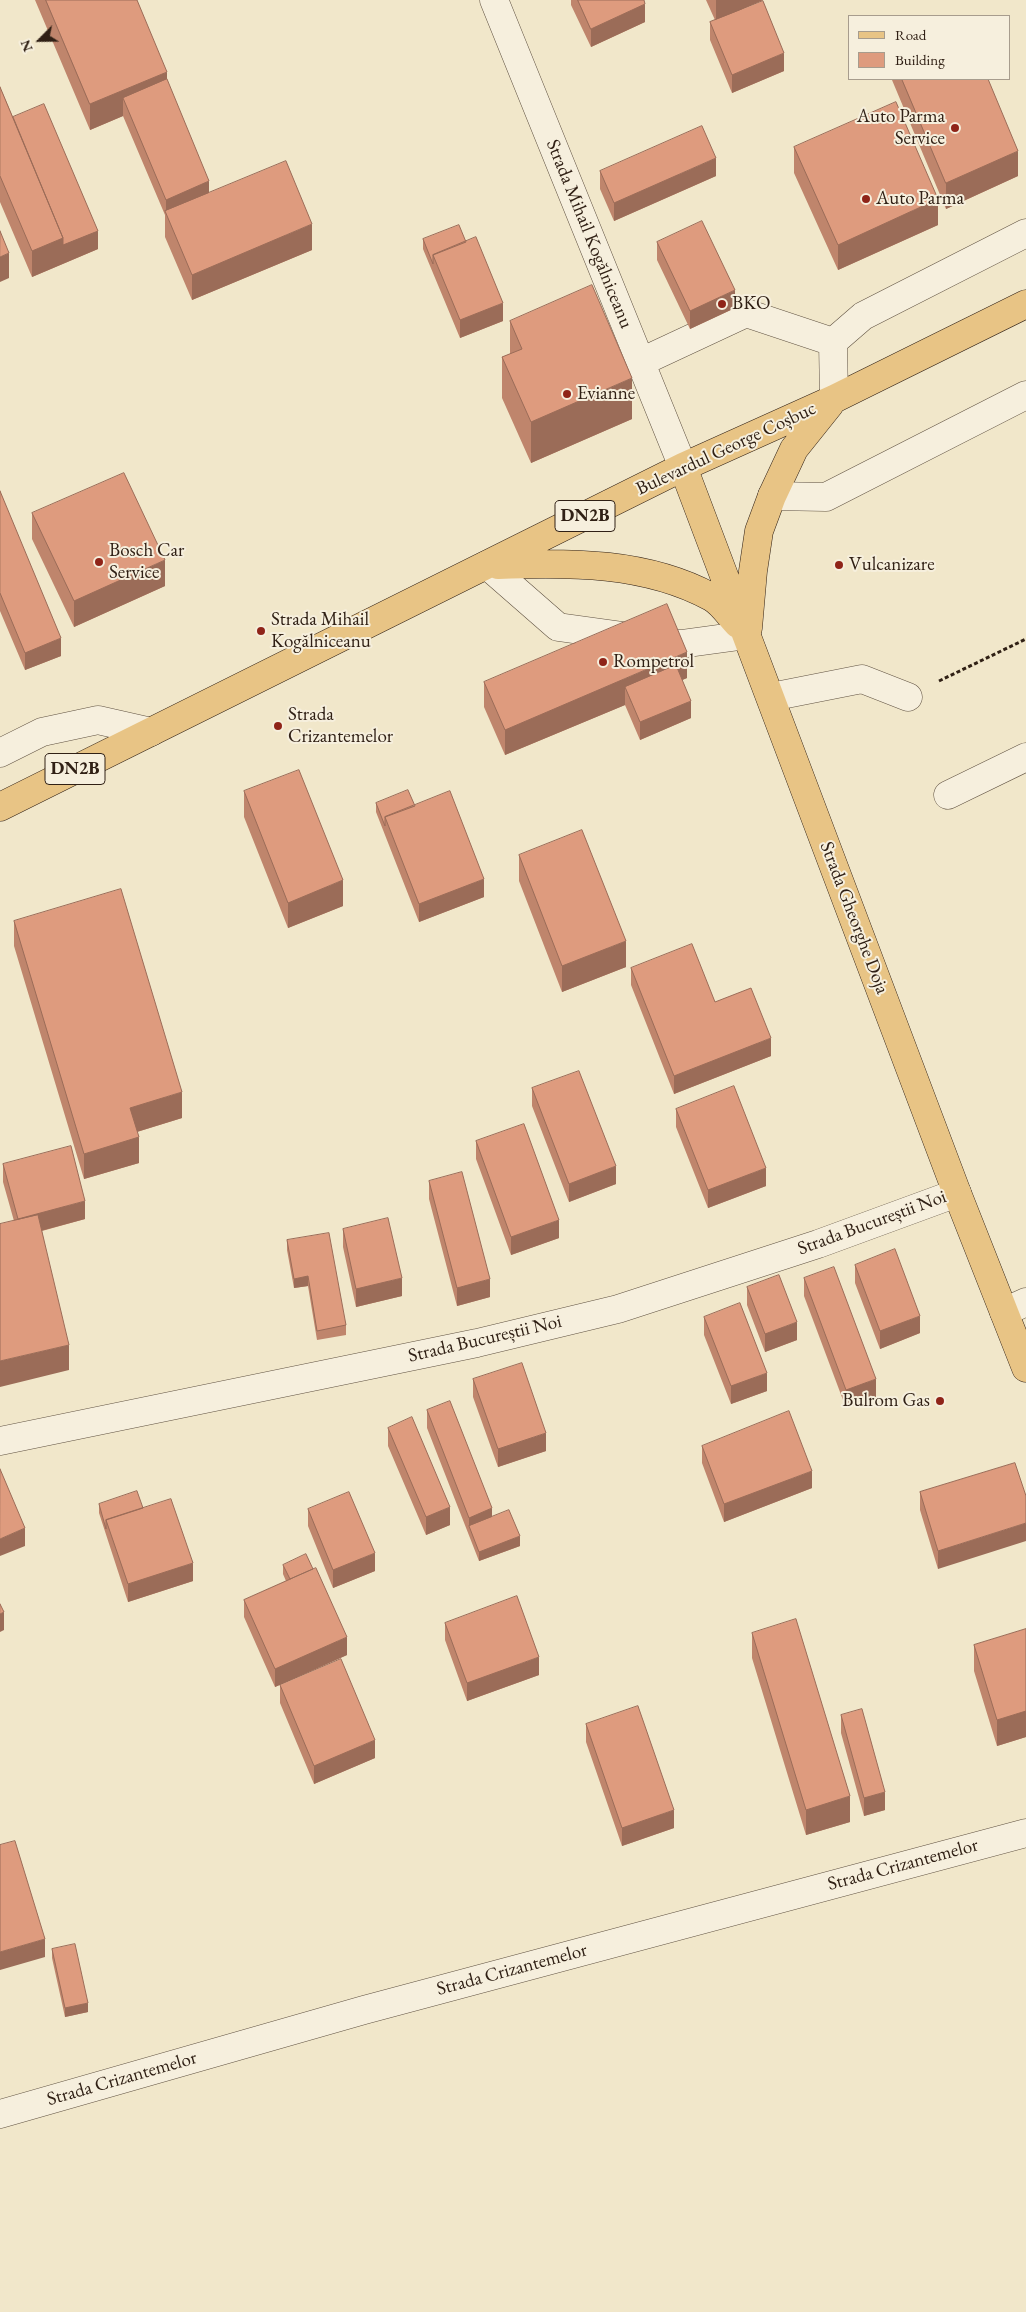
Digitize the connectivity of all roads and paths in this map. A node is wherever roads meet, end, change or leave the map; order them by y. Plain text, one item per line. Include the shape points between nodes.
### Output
1 (494, 0) edge
2 (1026, 233) edge
3 (1026, 304) edge
4 (833, 342) junction
5 (641, 362) junction
6 (1026, 395) edge
7 (834, 399) junction
8 (683, 467) junction
9 (772, 496) junction
10 (487, 565) junction
11 (747, 635) junction
12 (1026, 639) edge
13 (771, 697) junction
14 (908, 697) joint
15 (151, 732) junction
16 (0, 753) edge
17 (1026, 757) edge
18 (948, 796) dead end
19 (0, 807) edge
20 (957, 1193) junction
21 (1015, 1307) edge
22 (1026, 1368) edge
23 (0, 1441) edge
24 (1026, 1832) edge
25 (0, 2114) edge

1 - 5 street, Strada Mihail Kogălniceanu
2 - 4 street via 863,316
3 - 7 main road, Bulevardul George Coșbuc / DN2B
4 - 5 street via 746,313
4 - 7 street, Bulevardul George Coșbuc
5 - 8 street, Strada Mihail Kogălniceanu
6 - 9 street via 826,497
7 - 8 main road, Bulevardul George Coșbuc / DN2B
7 - 9 main road via 794,449
8 - 10 main road, Bulevardul George Coșbuc / DN2B
8 - 11 main road, Strada Gheorghe Doja
9 - 11 main road via 759,531
10 - 11 main road via 554,563 602,566 664,577 713,598
10 - 11 street via 558,627 682,644
10 - 15 main road, Bulevardul George Coșbuc / DN2B
11 - 13 main road, Strada Gheorghe Doja
12 - 14 path
13 - 14 street via 862,679
13 - 20 main road, Strada Gheorghe Doja
15 - 16 street via 98,720 42,732
15 - 19 main road, Bulevardul George Coșbuc / DN2B
17 - 18 street
20 - 21 main road, Strada Gheorghe Doja
20 - 23 street, Strada Bucureștii Noi via 818,1244 618,1309 477,1343
21 - 22 main road, Strada Gheorghe Doja
24 - 25 street, Strada Crizantemelor via 364,2010

